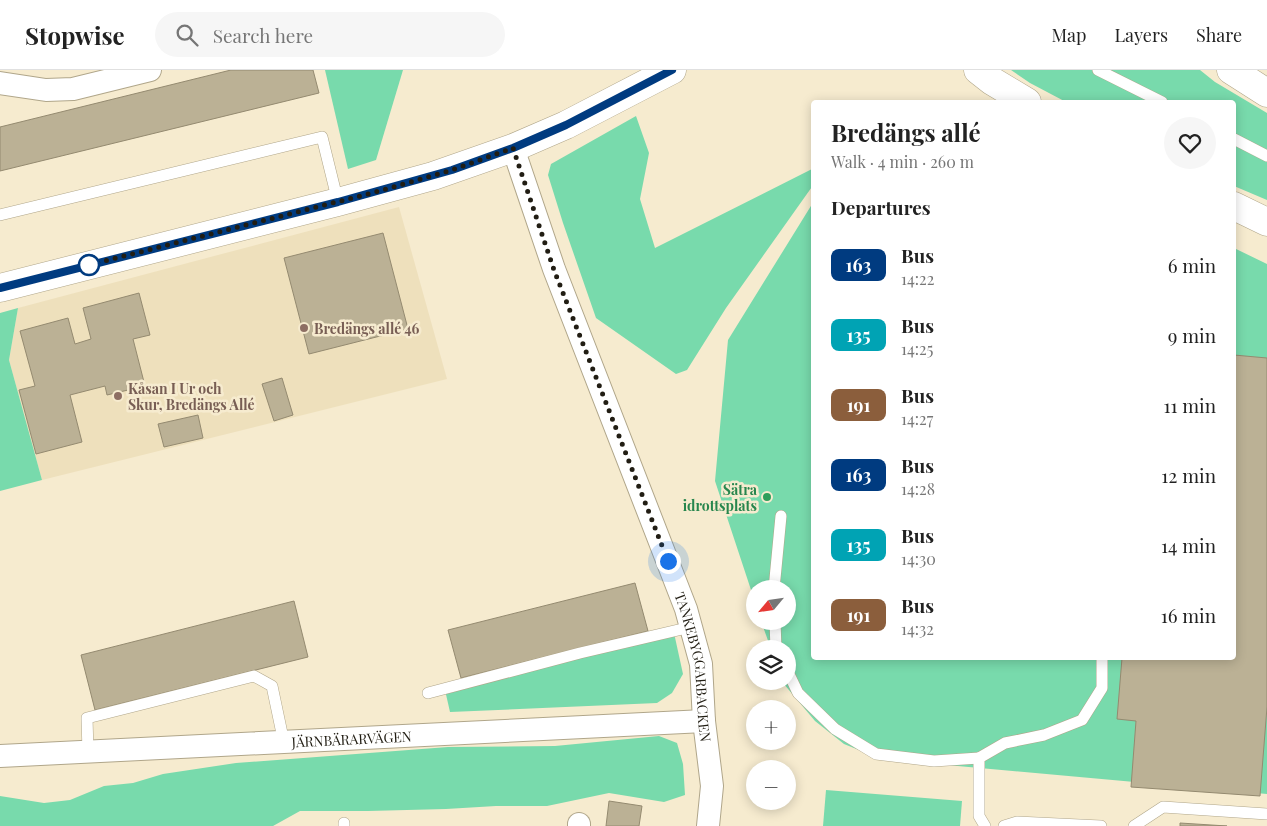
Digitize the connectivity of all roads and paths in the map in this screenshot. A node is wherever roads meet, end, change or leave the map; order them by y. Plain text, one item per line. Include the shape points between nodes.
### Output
1 (150, 70) edge
2 (672, 70) edge
3 (1098, 70) edge
4 (1231, 70) edge
5 (990, 74) edge
6 (0, 84) edge
7 (1267, 93) edge
8 (1024, 100) edge
9 (1158, 100) edge
10 (1236, 140) edge
11 (513, 148) junction
12 (1267, 156) edge
13 (338, 202) junction
14 (1236, 207) edge
15 (0, 215) edge
16 (1267, 222) edge
17 (0, 288) edge
18 (781, 516) dead end
19 (775, 580) edge
20 (691, 627) junction
21 (1102, 660) edge
22 (796, 689) edge
23 (428, 694) dead end
24 (704, 721) junction
25 (284, 743) junction
26 (88, 752) junction
27 (0, 756) edge
28 (979, 758) junction
29 (1267, 814) edge
30 (708, 826) edge
31 (985, 826) edge
32 (1004, 826) edge
33 (1101, 826) edge
34 (1134, 826) edge

1 - 6 street via 73,88 46,90
2 - 11 street via 566,125
3 - 9 lane
4 - 7 street
5 - 8 street
10 - 12 lane
11 - 13 street via 433,176
11 - 20 street, TANKEBYGGARBACKEN via 554,270
13 - 15 lane via 322,136
13 - 17 street
14 - 16 street
18 - 19 lane
20 - 23 lane
20 - 24 street, TANKEBYGGARBACKEN via 701,664
21 - 28 lane via 1102,688 1082,720 1044,735 1005,743
22 - 28 lane via 835,729 876,754 934,761
24 - 25 street, JÄRNBÄRARVÄGEN
24 - 30 street, TANKEBYGGARBACKEN via 712,786
25 - 26 street, JÄRNBÄRARVÄGEN
25 - 26 lane via 272,686 254,676 87,718
26 - 27 street, JÄRNBÄRARVÄGEN
28 - 31 lane via 979,816
29 - 34 lane via 1163,807
32 - 33 lane via 1018,822

